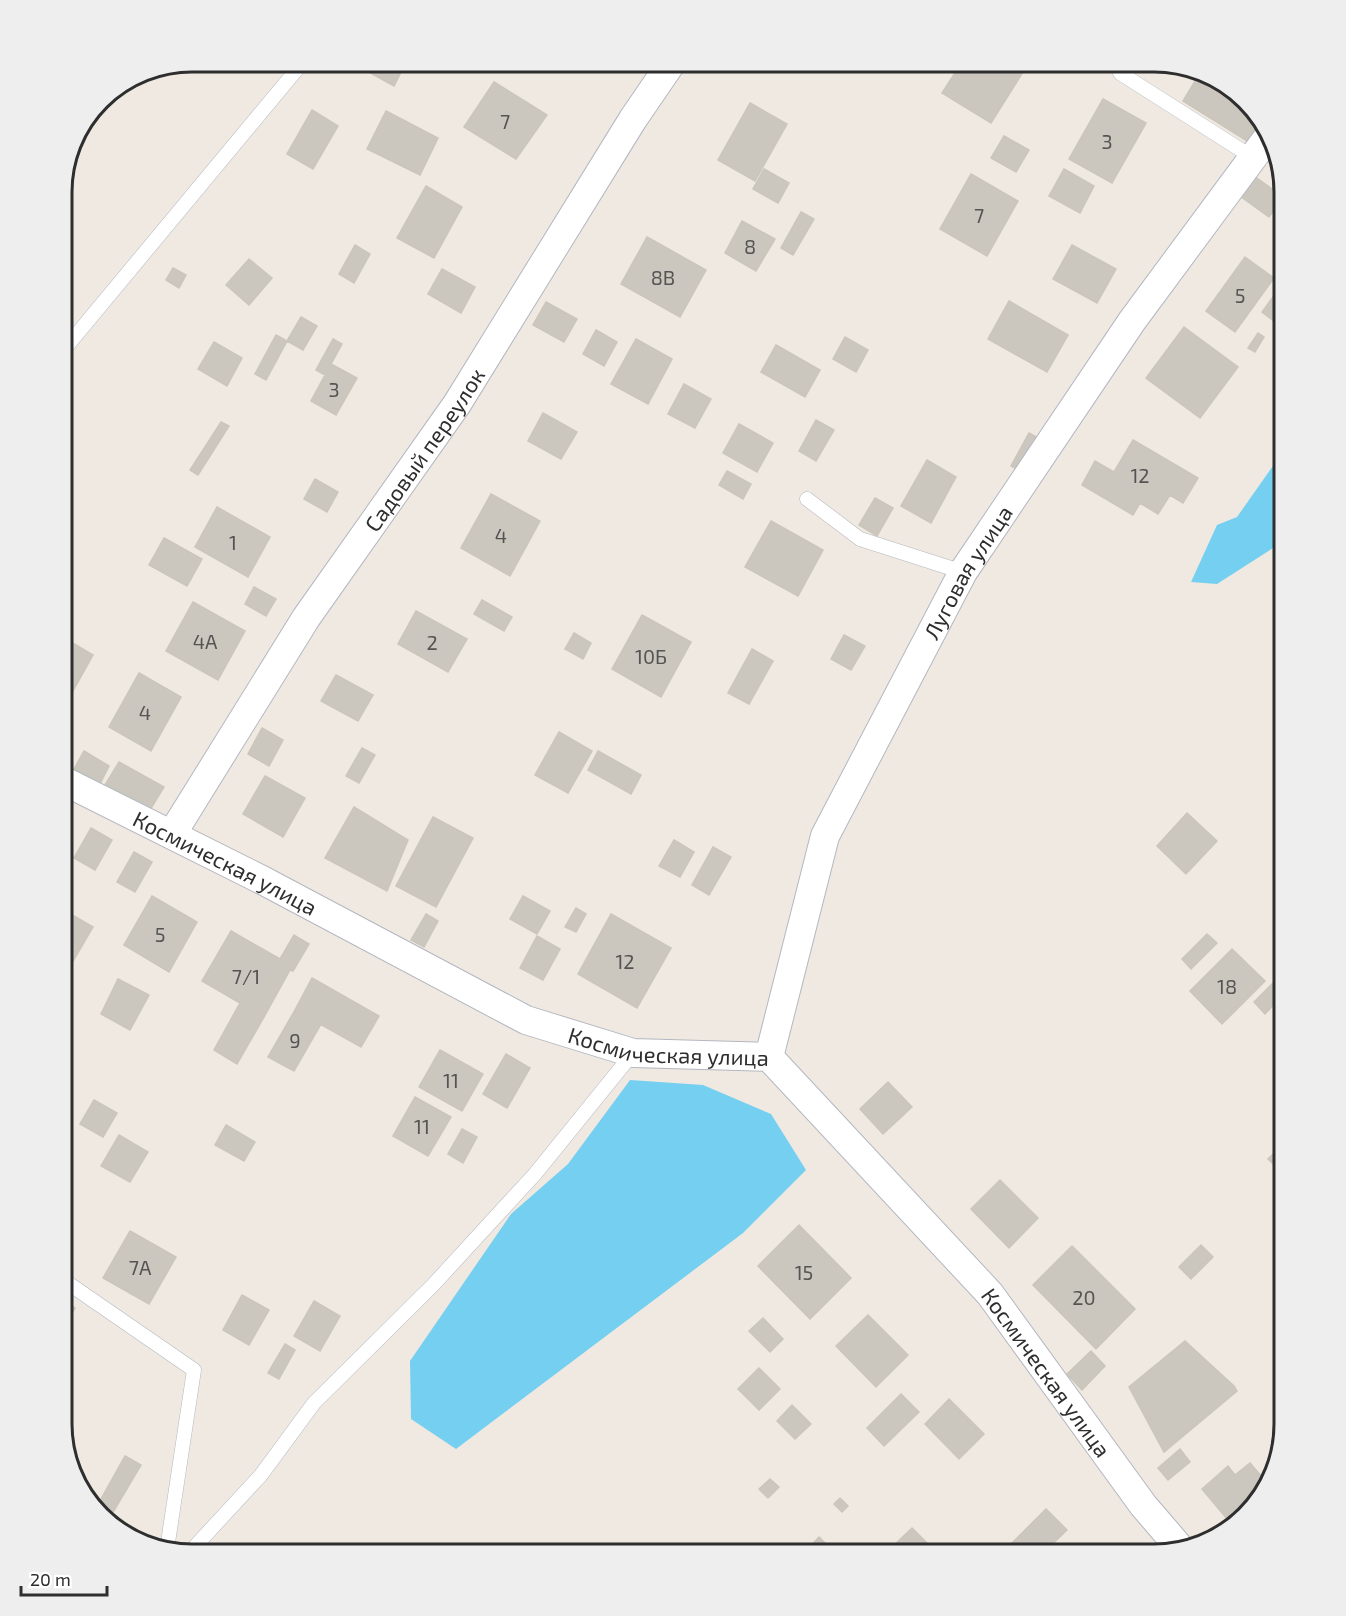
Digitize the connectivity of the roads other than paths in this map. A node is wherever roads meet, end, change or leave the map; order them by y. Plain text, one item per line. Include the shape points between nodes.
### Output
1 (295, 72) edge
2 (665, 72) edge
3 (1120, 73) dead end
4 (1260, 147) edge
5 (72, 340) edge
6 (807, 499) dead end
7 (963, 572) junction
8 (72, 785) edge
9 (172, 834) junction
10 (633, 1053) junction
11 (769, 1057) junction
12 (72, 1287) edge
13 (168, 1541) edge
14 (1175, 1542) edge
15 (197, 1544) edge

1 - 5 lane
2 - 9 street, Садовый переулок via 457,404 306,618
3 - 4 lane
4 - 7 street, Луговая улица via 1132,321
6 - 7 lane via 860,539
7 - 11 street, Луговая улица via 825,836
8 - 9 street, Космическая улица
9 - 10 street, Космическая улица via 526,1020
10 - 11 street, Космическая улица
10 - 15 lane via 535,1174 433,1285 314,1402 261,1475
11 - 14 street, Космическая улица via 990,1294 1143,1505
12 - 13 lane via 194,1370

